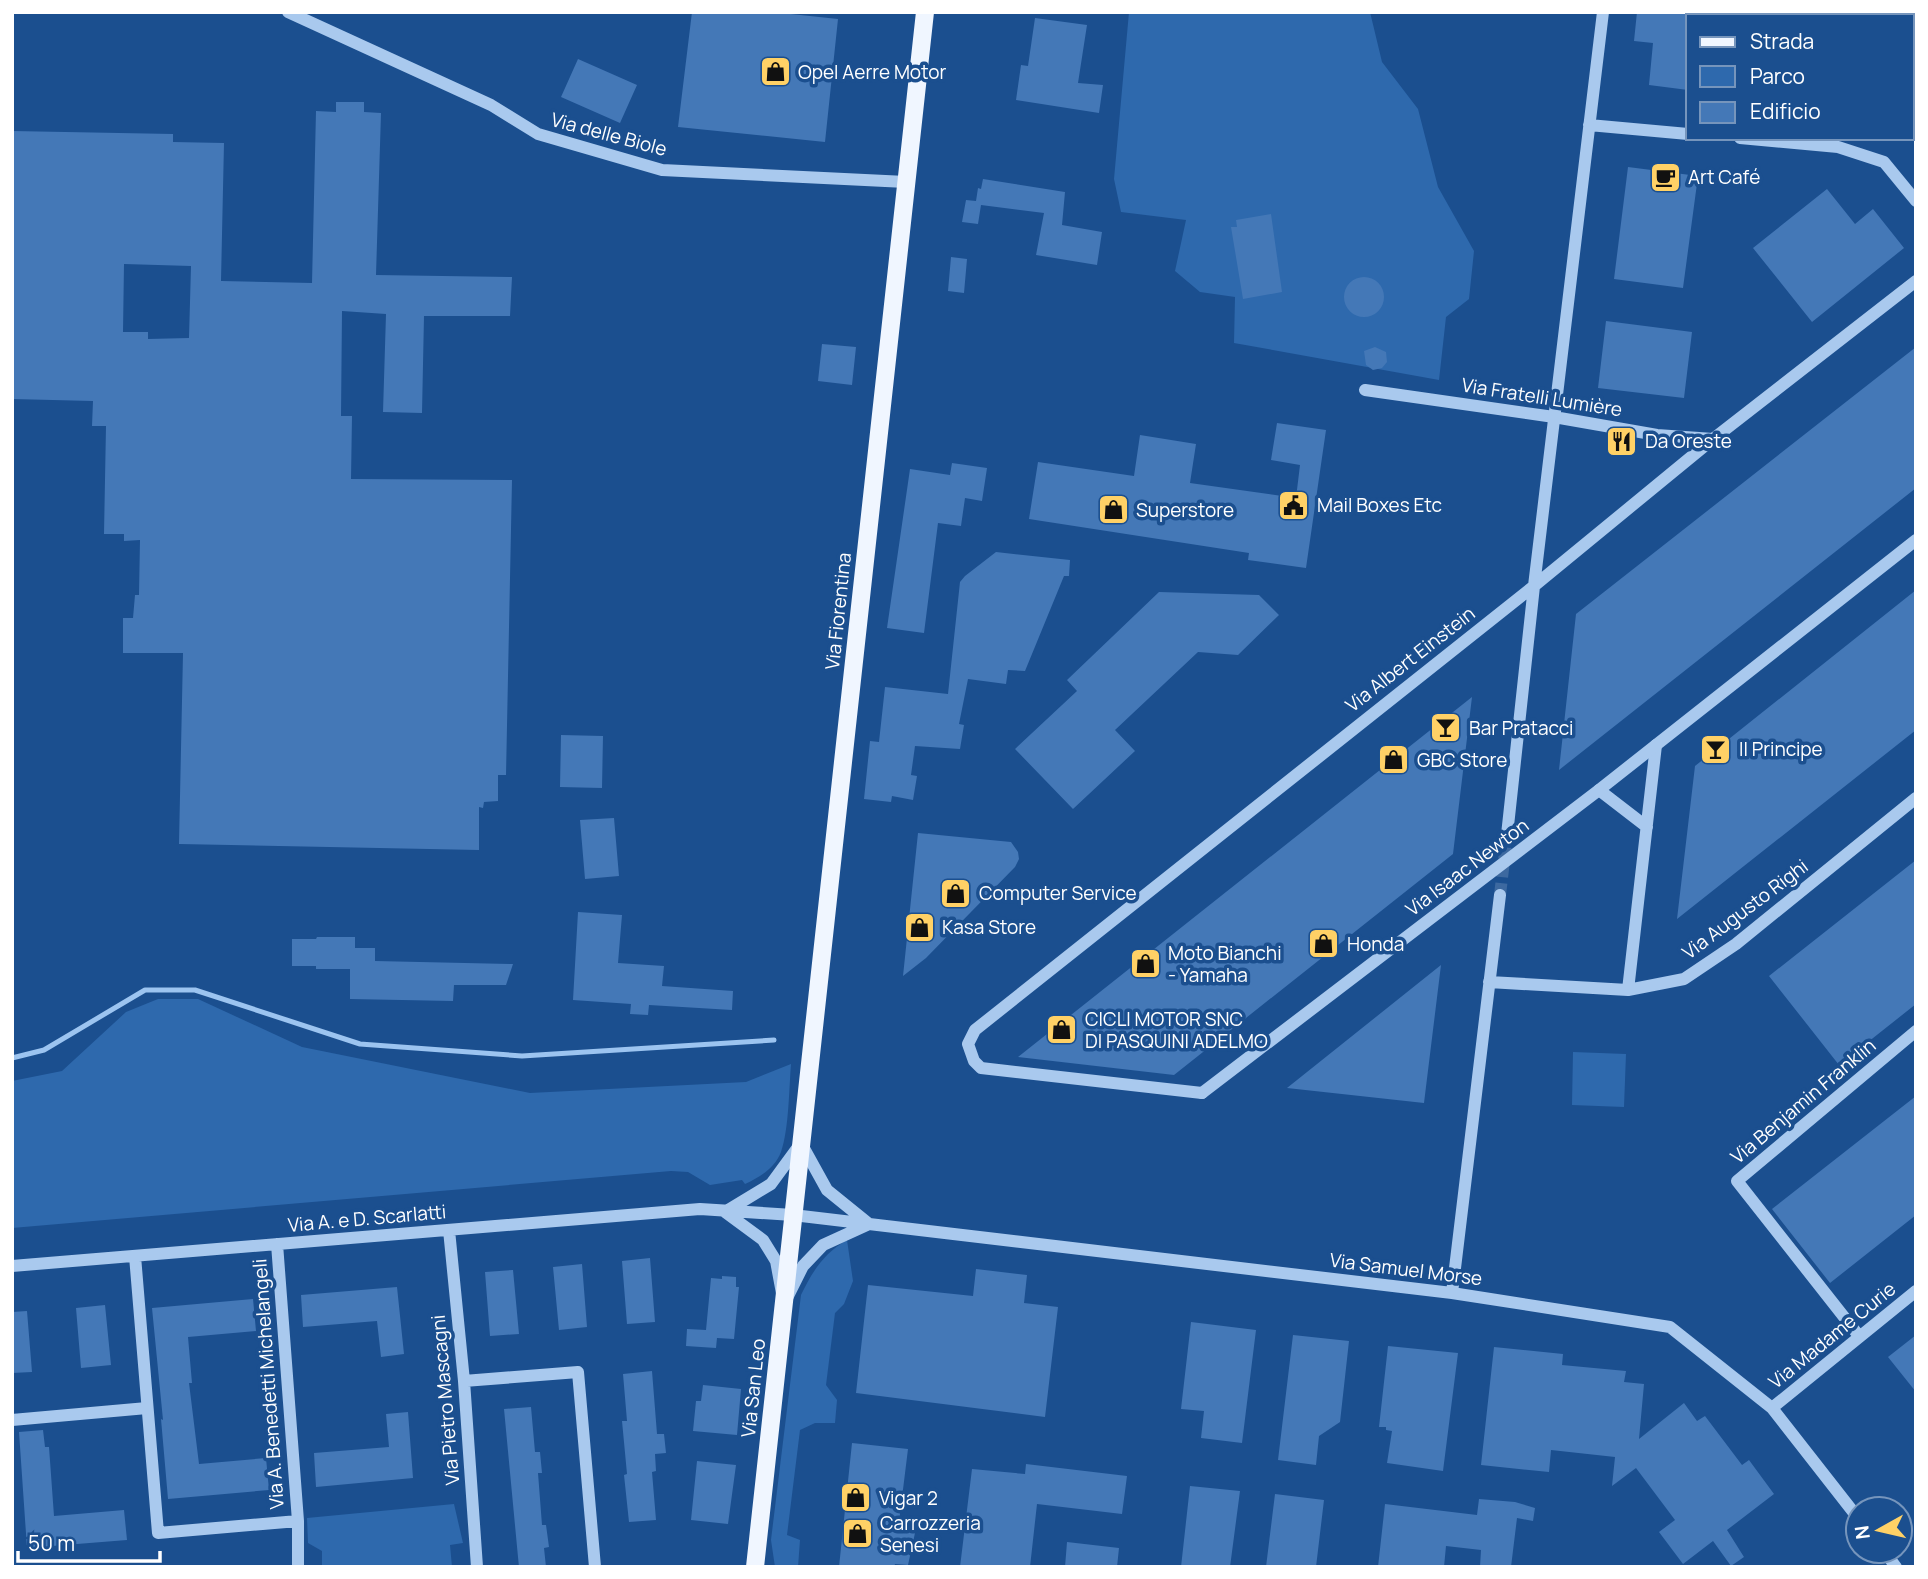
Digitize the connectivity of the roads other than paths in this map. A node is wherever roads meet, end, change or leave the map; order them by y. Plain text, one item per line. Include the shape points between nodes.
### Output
1 (288, 12) edge
2 (925, 12) edge
3 (1603, 12) edge
4 (1589, 125) junction
5 (1686, 134) edge
6 (1762, 140) edge
7 (906, 182) junction
8 (1916, 201) edge
9 (1916, 281) edge
10 (1365, 390) dead end
11 (1554, 417) junction
12 (1713, 439) junction
13 (1916, 540) edge
14 (1534, 586) junction
15 (1656, 745) junction
16 (1599, 790) junction
17 (1916, 798) edge
18 (1647, 827) junction
19 (1507, 835) tunnel mouth
20 (1500, 895) tunnel mouth
21 (1489, 982) junction
22 (1628, 990) junction
23 (1916, 1031) edge
24 (996, 1071) joint
25 (801, 1143) junction
26 (725, 1212) junction
27 (793, 1215) junction
28 (869, 1224) junction
29 (449, 1230) junction
30 (277, 1244) junction
31 (135, 1256) junction
32 (12, 1266) edge
33 (1916, 1292) edge
34 (1452, 1293) junction
35 (784, 1304) junction
36 (1859, 1336) junction
37 (464, 1381) junction
38 (147, 1408) junction
39 (1772, 1408) junction
40 (12, 1420) edge
41 (1844, 1500) edge
42 (298, 1521) junction
43 (755, 1558) edge
44 (298, 1567) edge
45 (477, 1567) edge
46 (595, 1567) edge
47 (764, 1567) edge

1 - 7 street, Via delle Biole via 491,105 538,134 662,170
2 - 7 main road, Via Fiorentina
3 - 4 street
4 - 5 street
4 - 11 street
6 - 8 street via 1838,147 1884,162
7 - 25 main road, Via Fiorentina
9 - 12 street, Via Albert Einstein
10 - 11 street, Via Fratelli Lumière
11 - 12 street, Via Fratelli Lumière via 1657,435
11 - 14 street
12 - 14 street, Via Albert Einstein
13 - 15 street, Via Isaac Newton, bridge
14 - 19 street
14 - 24 street, Via Albert Einstein via 975,1030 968,1044 974,1061
15 - 16 street, Via Isaac Newton, bridge
15 - 18 street
16 - 18 street
16 - 24 street, Via Isaac Newton, bridge via 1202,1093
17 - 22 street, Via Augusto Righi via 1695,972 1684,979
18 - 22 street
20 - 21 street
21 - 22 street, Via Augusto Righi
21 - 34 street
23 - 36 street, Via Benjamin Franklin via 1737,1181
25 - 26 street via 771,1184
25 - 27 main road, Via Fiorentina
25 - 28 street via 827,1189
26 - 27 street, Via A. e D. Scarlatti
26 - 29 street, Via A. e D. Scarlatti via 700,1209
26 - 35 street via 764,1240 776,1261
27 - 28 street, Via Samuel Morse
27 - 35 main road, Via San Leo
28 - 34 street, Via Samuel Morse
28 - 35 street via 823,1245 803,1266
29 - 30 street, Via A. e D. Scarlatti
29 - 37 street, Via Pietro Mascagni
30 - 31 street, Via A. e D. Scarlatti
30 - 42 street, Via A. Benedetti Michelangeli
31 - 32 street, Via A. e D. Scarlatti
31 - 38 street, Via A. Benedetti Michelangeli
33 - 36 street, Via Madame Curie
34 - 39 street, Via Samuel Morse via 1670,1327
35 - 43 main road, Via San Leo
36 - 39 street, Via Madame Curie
37 - 45 street, Via Pietro Mascagni
37 - 46 street via 578,1372
38 - 40 street
38 - 42 street, Via A. Benedetti Michelangeli via 158,1533
39 - 41 street, Via Samuel Morse
42 - 44 street, Via A. Benedetti Michelangeli
43 - 47 street

